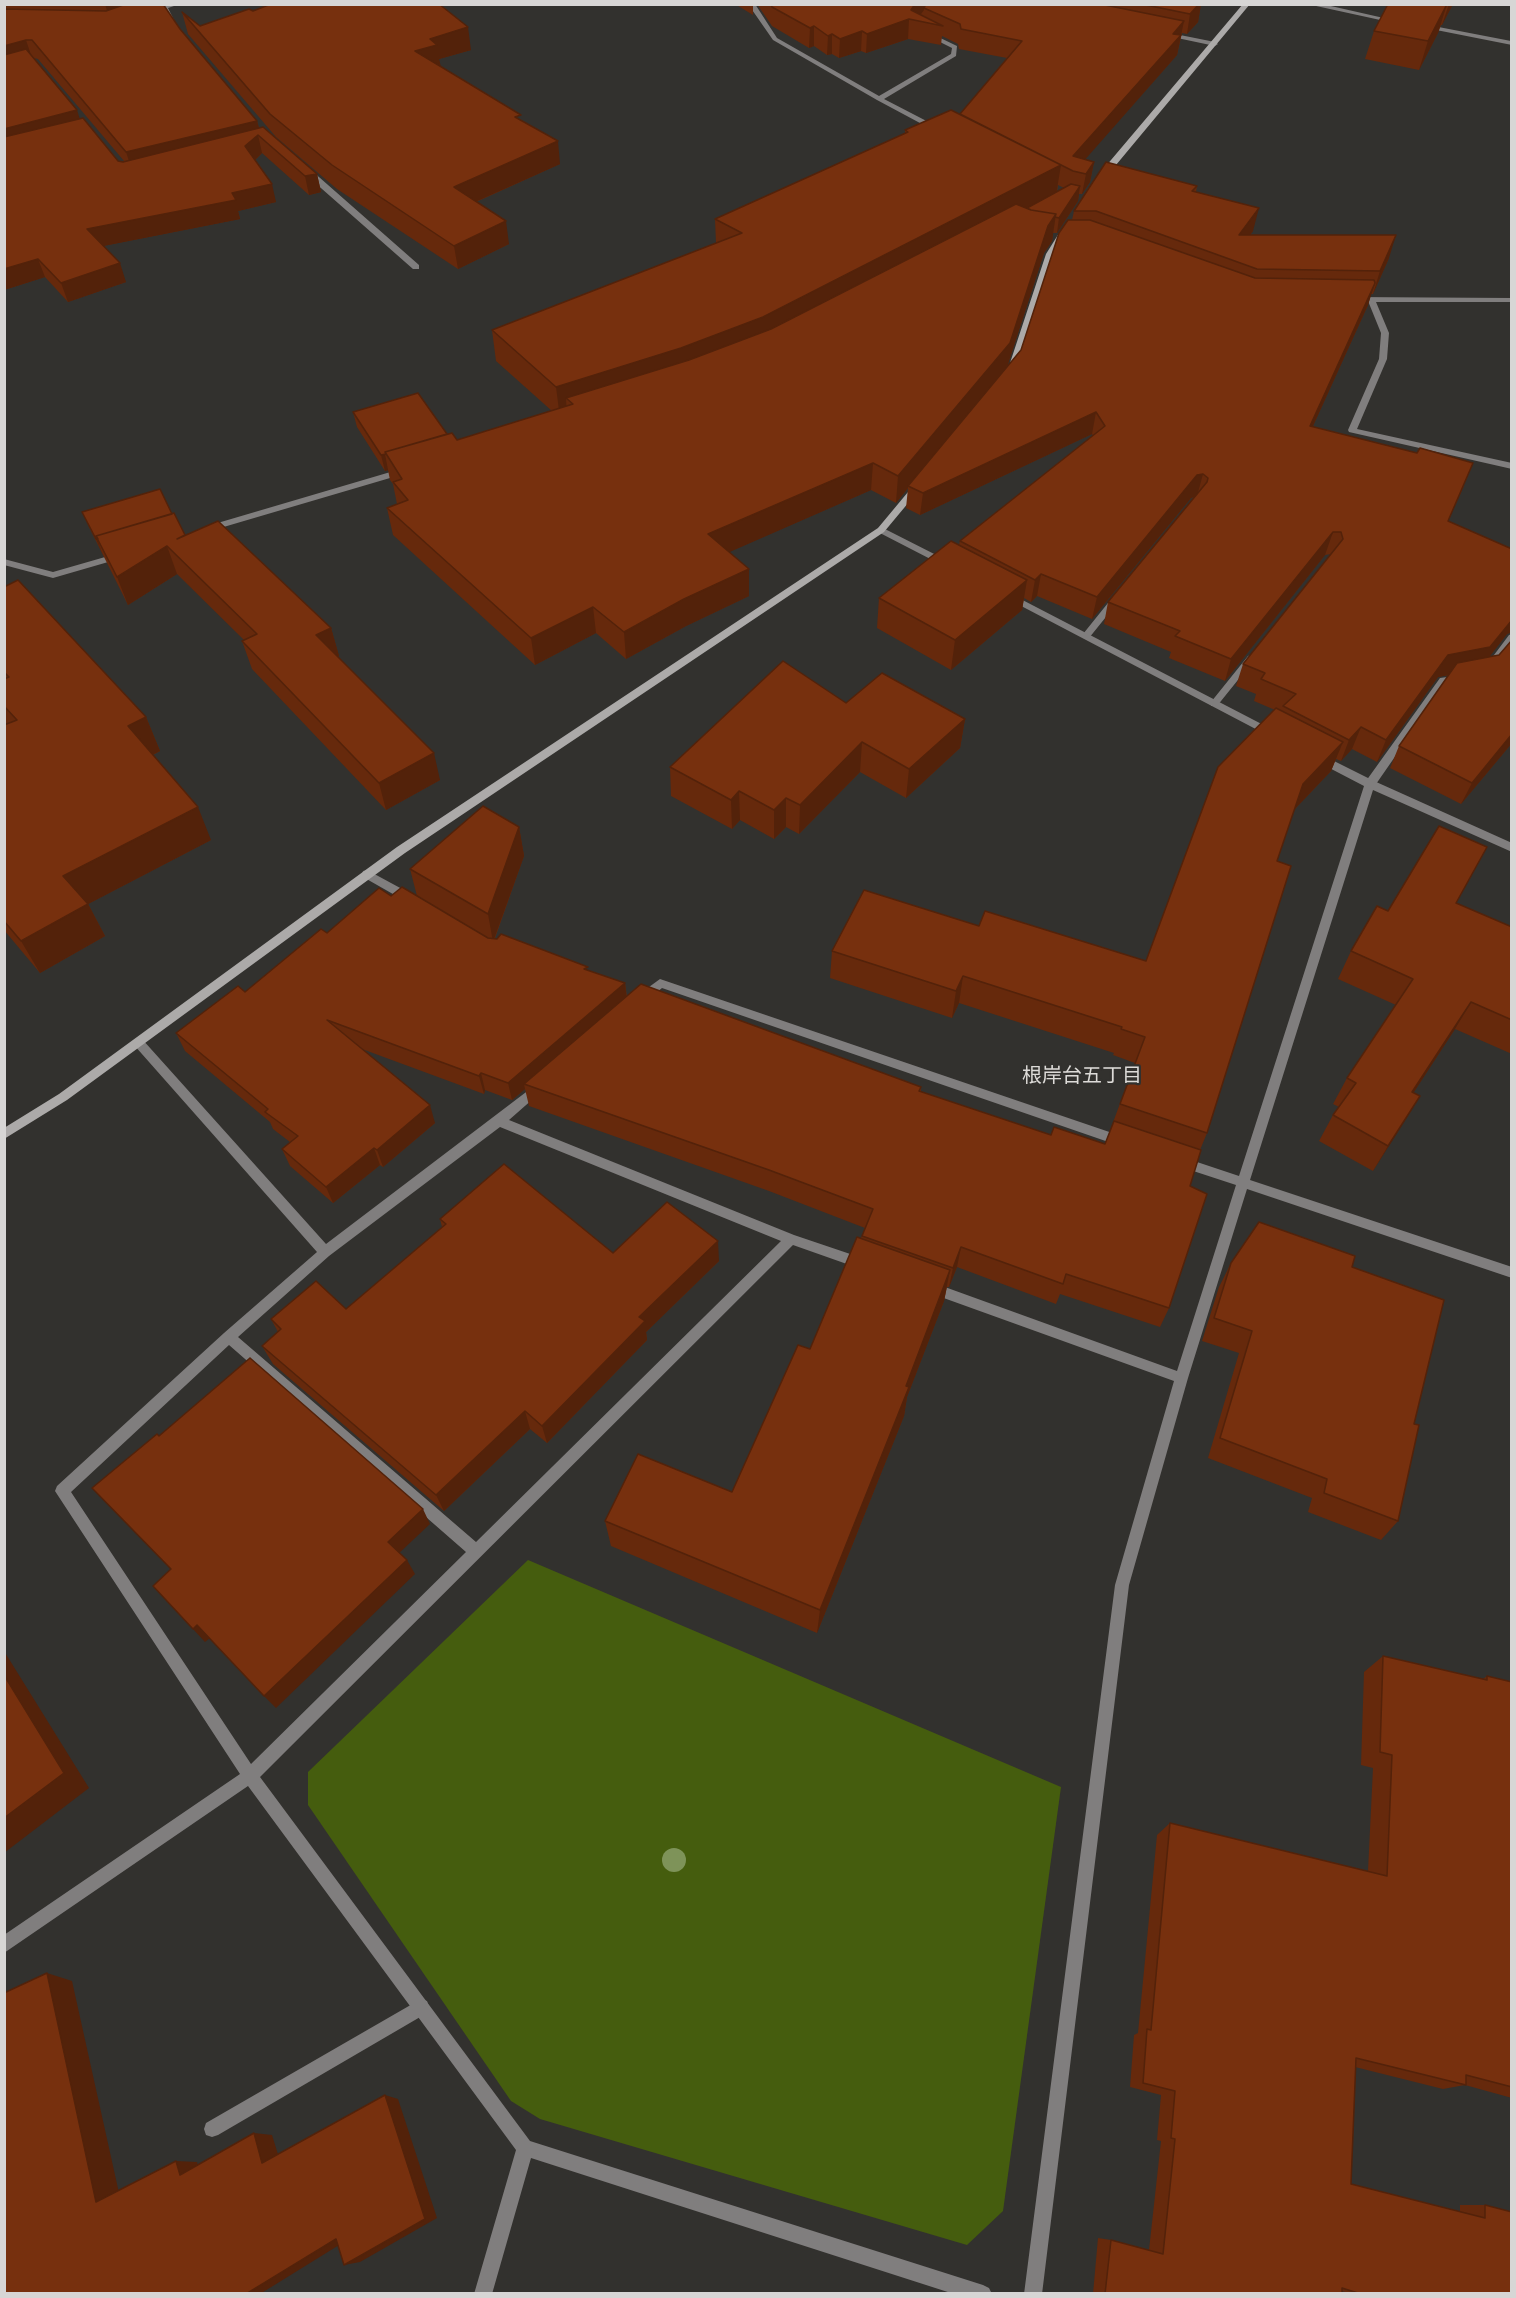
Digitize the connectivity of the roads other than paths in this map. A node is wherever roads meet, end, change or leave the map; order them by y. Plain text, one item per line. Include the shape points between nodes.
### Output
1 (177, 4) edge
2 (751, 4) edge
3 (1247, 4) edge
4 (1310, 4) edge
5 (164, 7) junction
6 (154, 11) edge
7 (1400, 22) edge
8 (1411, 24) edge
9 (177, 26) edge
10 (915, 29) edge
11 (1159, 33) edge
12 (1511, 43) edge
13 (1215, 44) junction
14 (879, 99) junction
15 (930, 135) edge
16 (298, 164) edge
17 (1095, 185) edge
18 (1073, 218) edge
19 (416, 267) dead end
20 (1349, 299) edge
21 (1371, 299) junction
22 (1512, 300) edge
23 (1006, 378) edge
24 (1512, 466) edge
25 (417, 467) edge
26 (925, 477) edge
27 (881, 530) junction
28 (201, 531) edge
29 (133, 552) edge
30 (4, 562) edge
31 (960, 571) edge
32 (1122, 591) edge
33 (1002, 592) edge
34 (1086, 636) junction
35 (1512, 637) edge
36 (1258, 649) edge
37 (1214, 704) junction
38 (1287, 741) edge
39 (1308, 752) edge
40 (1370, 784) junction
41 (1512, 849) edge
42 (367, 874) junction
43 (419, 904) edge
44 (633, 1006) edge
45 (138, 1042) junction
46 (544, 1082) edge
47 (499, 1121) junction
48 (4, 1134) edge
49 (1131, 1145) edge
50 (1165, 1156) edge
51 (1244, 1183) junction
52 (791, 1239) junction
53 (325, 1252) junction
54 (869, 1266) edge
55 (1512, 1273) edge
56 (914, 1282) edge
57 (229, 1337) junction
58 (1181, 1378) junction
59 (475, 1550) junction
60 (250, 1776) junction
61 (4, 1946) edge
62 (421, 2007) junction
63 (212, 2129) dead end
64 (525, 2148) junction
65 (483, 2294) edge
66 (983, 2294) edge
67 (1033, 2294) edge

1 - 5 street
2 - 14 street via 775,39
3 - 13 street
4 - 7 street
5 - 6 street
5 - 9 street
8 - 12 street
10 - 14 street via 955,47 954,55
11 - 13 street
13 - 17 street
14 - 15 street via 940,130
16 - 19 street
18 - 23 street via 1050,254 1012,371
20 - 21 street
21 - 22 street
21 - 24 street via 1386,333 1383,359 1352,430
25 - 28 street
26 - 27 street
27 - 31 street
27 - 42 street
29 - 30 street via 53,575
32 - 34 street
33 - 34 street
34 - 37 street
35 - 40 street via 1479,675 1443,680
36 - 37 street
37 - 38 street
39 - 40 street
40 - 41 street
40 - 51 street
42 - 43 street
42 - 45 street
44 - 49 street via 660,983
45 - 48 street
45 - 53 street
46 - 47 street
47 - 52 street
47 - 53 street
50 - 51 street
51 - 55 street
51 - 58 street
52 - 54 street
52 - 59 street
53 - 57 street
56 - 58 street
57 - 59 street
57 - 60 street via 62,1491
58 - 67 street via 1122,1585
59 - 60 street
60 - 61 street
60 - 62 street
62 - 63 street
62 - 64 street
64 - 65 street
64 - 66 street

